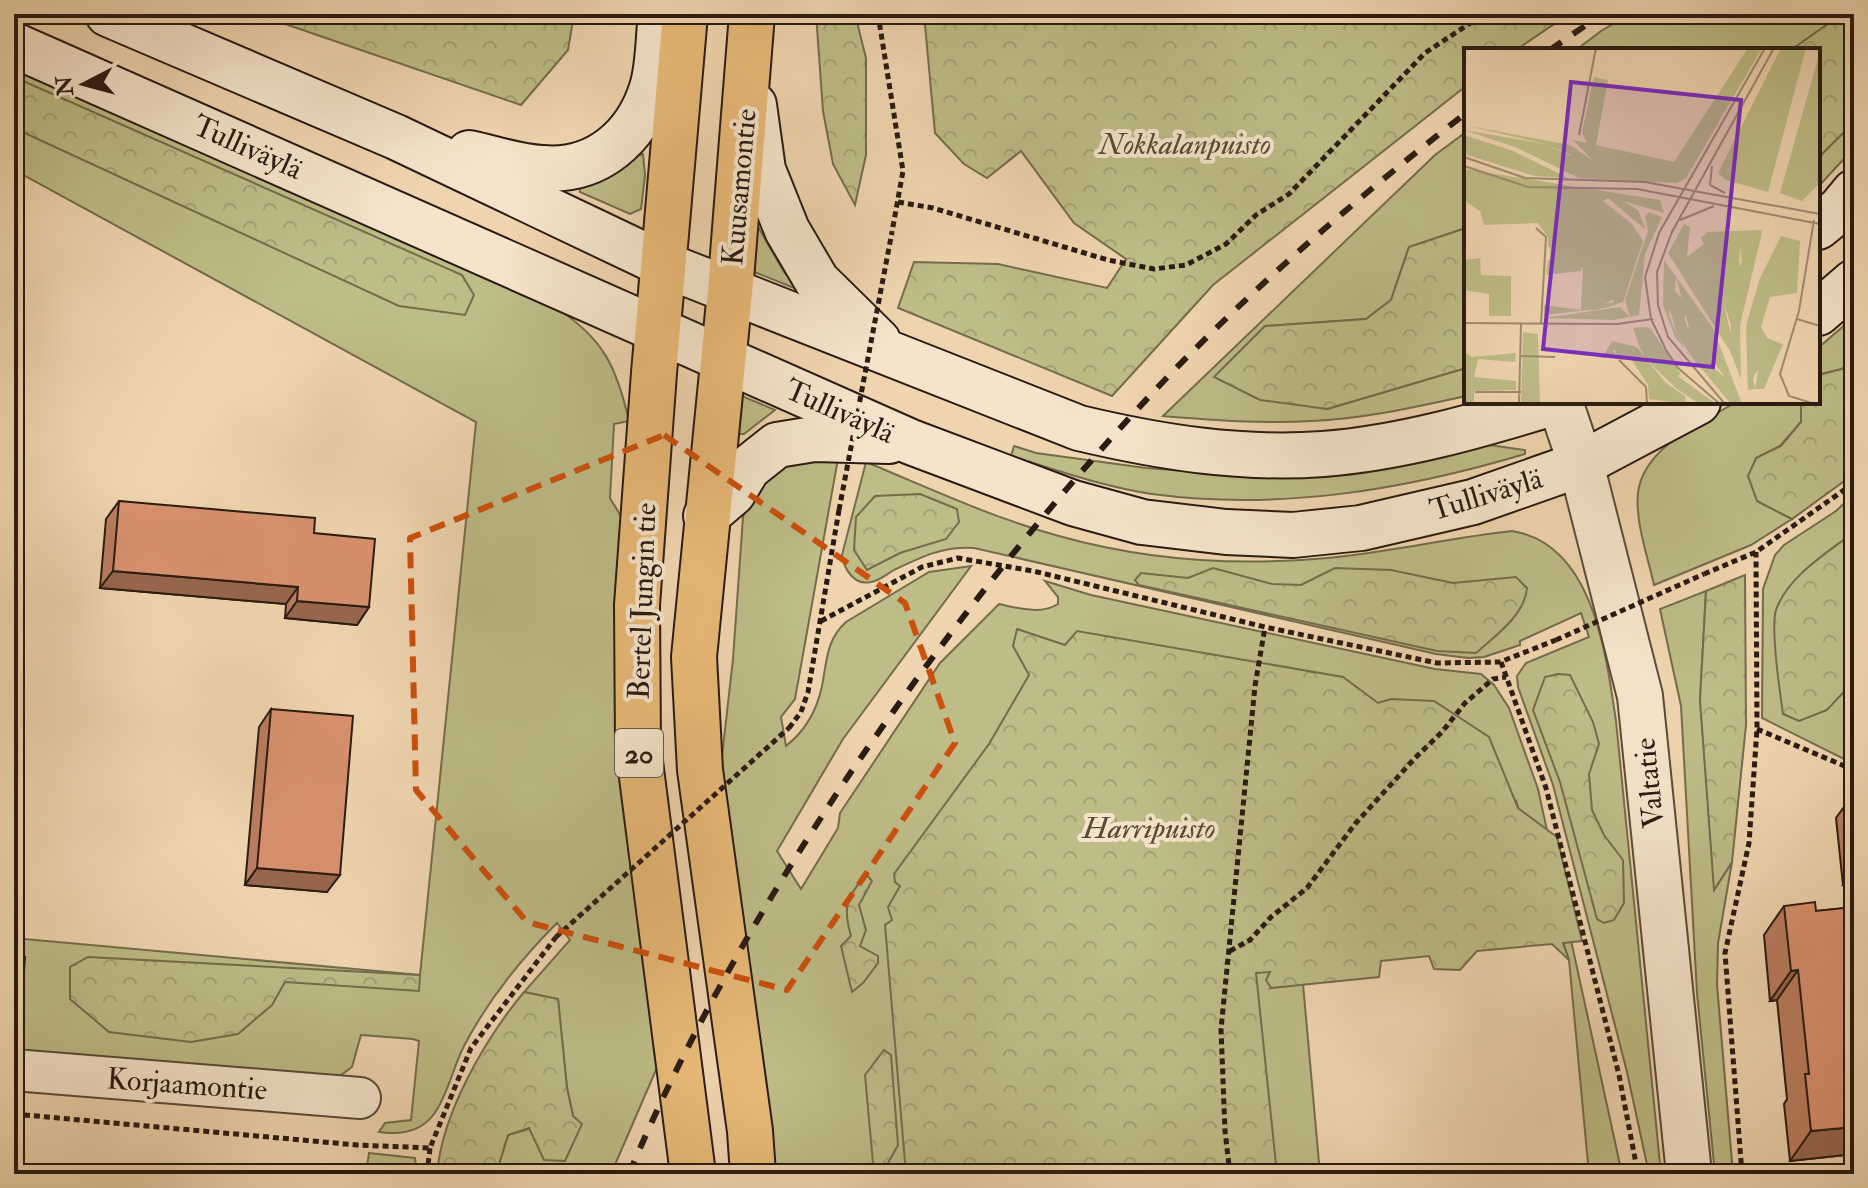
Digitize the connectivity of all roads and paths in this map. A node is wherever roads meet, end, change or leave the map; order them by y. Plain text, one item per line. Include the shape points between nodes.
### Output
1 (108, 14) edge
2 (661, 14) edge
3 (685, 14) edge
4 (752, 14) edge
5 (878, 14) edge
6 (1484, 14) edge
7 (14, 45) edge
8 (748, 67) junction
9 (396, 137) junction
10 (1854, 192) edge
11 (898, 202) junction
12 (1820, 225) edge
13 (665, 265) junction
14 (1854, 282) edge
15 (730, 292) junction
16 (1820, 311) edge
17 (659, 330) junction
18 (889, 351) junction
19 (723, 359) junction
20 (1551, 404) edge
21 (1559, 404) edge
22 (1694, 404) edge
23 (911, 442) junction
24 (1581, 464) junction
25 (1854, 483) edge
26 (706, 516) junction
27 (1756, 552) junction
28 (821, 621) junction
29 (1265, 627) junction
30 (1500, 662) junction
31 (1506, 677) junction
32 (1757, 729) junction
33 (1854, 770) edge
34 (1229, 951) junction
35 (14, 1070) edge
36 (360, 1098) dead end
37 (14, 1114) edge
38 (430, 1148) junction
39 (427, 1174) edge
40 (693, 1174) edge
41 (753, 1174) edge
42 (1230, 1174) edge
43 (1638, 1174) edge
44 (1689, 1174) edge
45 (1742, 1174) edge

1 - 9 main road
2 - 9 main road via 653,85 642,116 611,152 578,165 543,169
3 - 13 highway, 20
4 - 8 highway, Kuusamontie / 20
5 - 11 path via 903,171
6 - 11 path via 1425,53 1289,194 1256,215 1226,244 1186,265 1154,269 1108,260
7 - 17 main road, Tulliväylä
8 - 15 highway, Kuusamontie / 20
8 - 18 main road via 763,170 787,230 817,281
9 - 13 main road
10 - 12 main road
11 - 28 path, bridge
13 - 15 main road
13 - 17 highway, Bertel Jungin tie / 20
14 - 16 main road
15 - 18 main road
15 - 19 highway, Kuusamontie / 20
17 - 19 main road, Tulliväylä
17 - 40 highway, Bertel Jungin tie / 20 via 637,605 638,746
18 - 20 main road via 1079,428 1149,444 1248,455 1322,454 1392,445
19 - 23 main road, Tulliväylä
19 - 26 highway, Bertel Jungin tie / 20
21 - 24 main road, Valtatie
22 - 24 main road, Tulliväylä
23 - 24 main road, Tulliväylä via 1073,503 1142,522 1293,535 1361,528 1473,502
23 - 26 main road via 814,439 777,445 748,468 733,493
24 - 44 main road, Valtatie via 1640,696
25 - 27 path
26 - 41 highway, Bertel Jungin tie / 20 via 694,657 700,762
27 - 30 path, bridge
27 - 32 path
28 - 29 path via 922,567 958,558
28 - 38 path, bridge via 801,712 556,937 471,1048
29 - 30 path via 1437,663
29 - 34 path
30 - 31 path
31 - 34 path via 1493,679 1465,703 1355,824 1307,888 1250,940
31 - 43 path via 1546,788 1619,1075
32 - 33 path
32 - 45 path via 1749,843 1725,953
34 - 42 path via 1221,1029
35 - 36 street, Korjaamontie
37 - 38 path
38 - 39 path

